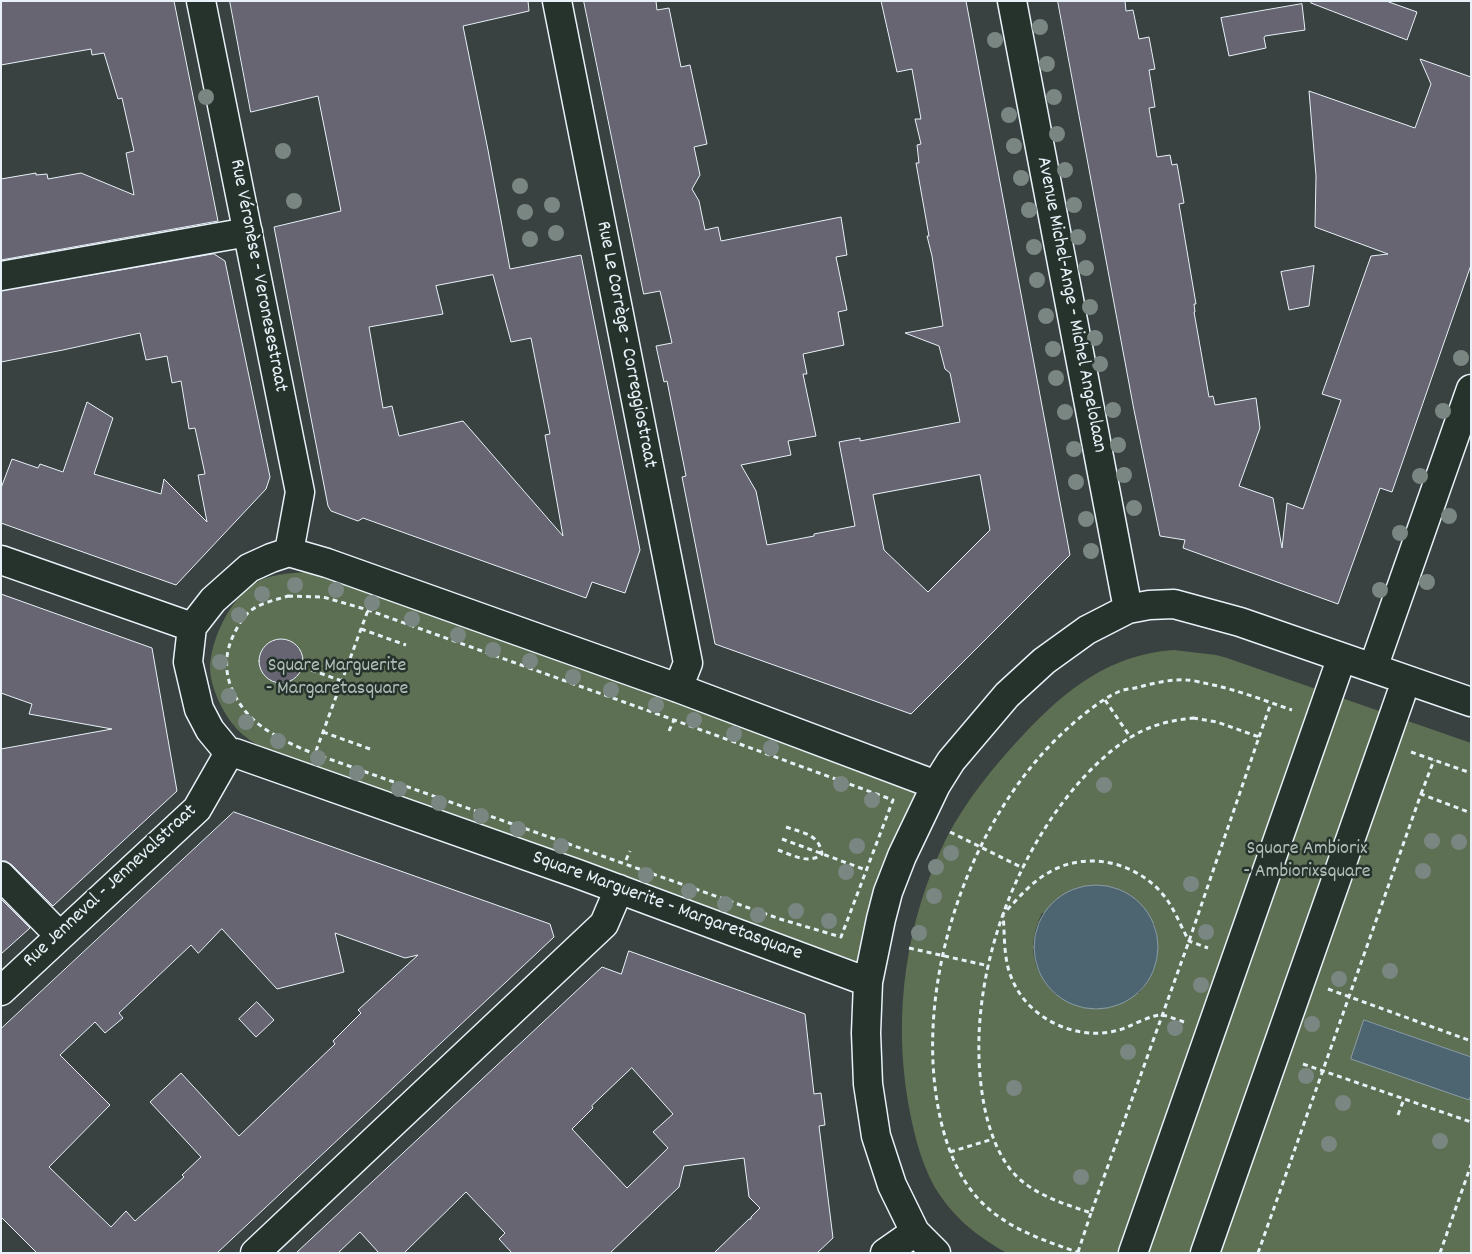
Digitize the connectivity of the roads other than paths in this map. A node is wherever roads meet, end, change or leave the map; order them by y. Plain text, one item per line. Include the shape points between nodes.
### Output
1 (201, 1) edge
2 (557, 1) edge
3 (1012, 1) edge
4 (248, 232) junction
5 (1, 276) edge
6 (1471, 389) edge
7 (290, 552) junction
8 (1, 560) edge
9 (1128, 609) junction
10 (192, 627) junction
11 (1373, 668) junction
12 (1336, 671) dead end
13 (678, 688) junction
14 (1402, 695) dead end
15 (1471, 702) edge
16 (229, 753) junction
17 (936, 785) junction
18 (1, 876) edge
19 (622, 877) junction
20 (60, 936) junction
21 (868, 982) junction
22 (1, 991) edge
23 (915, 1232) junction
24 (255, 1253) edge
25 (885, 1253) edge
26 (936, 1253) edge
27 (1133, 1253) edge
28 (1205, 1253) edge

1 - 4 street, Rue Véronèse - Veronesestraat
2 - 13 street, Rue Le Corrège - Correggiostraat via 688,663
3 - 9 street, Avenue Michel-Ange - Michel Angelolaan
4 - 5 street
4 - 7 street, Rue Véronèse - Veronesestraat via 300,492
6 - 11 street
7 - 10 street via 249,568 213,600
7 - 13 street
8 - 10 street
9 - 11 street via 1174,604 1193,608
9 - 17 street via 1087,630 1044,661 1007,695 970,737
10 - 16 street via 188,662 200,709 210,730
11 - 15 street
12 - 27 street
13 - 17 street
14 - 28 street
16 - 19 street, Square Marguerite - Margaretasquare
16 - 20 street, Rue Jenneval - Jennevalstraat via 197,809
17 - 21 street via 888,892
18 - 20 street
19 - 21 street, Square Marguerite - Margaretasquare
19 - 24 street via 604,924
20 - 22 street, Rue Jenneval - Jennevalstraat
21 - 23 street via 868,1084 876,1136 892,1185
23 - 25 street
23 - 26 street

